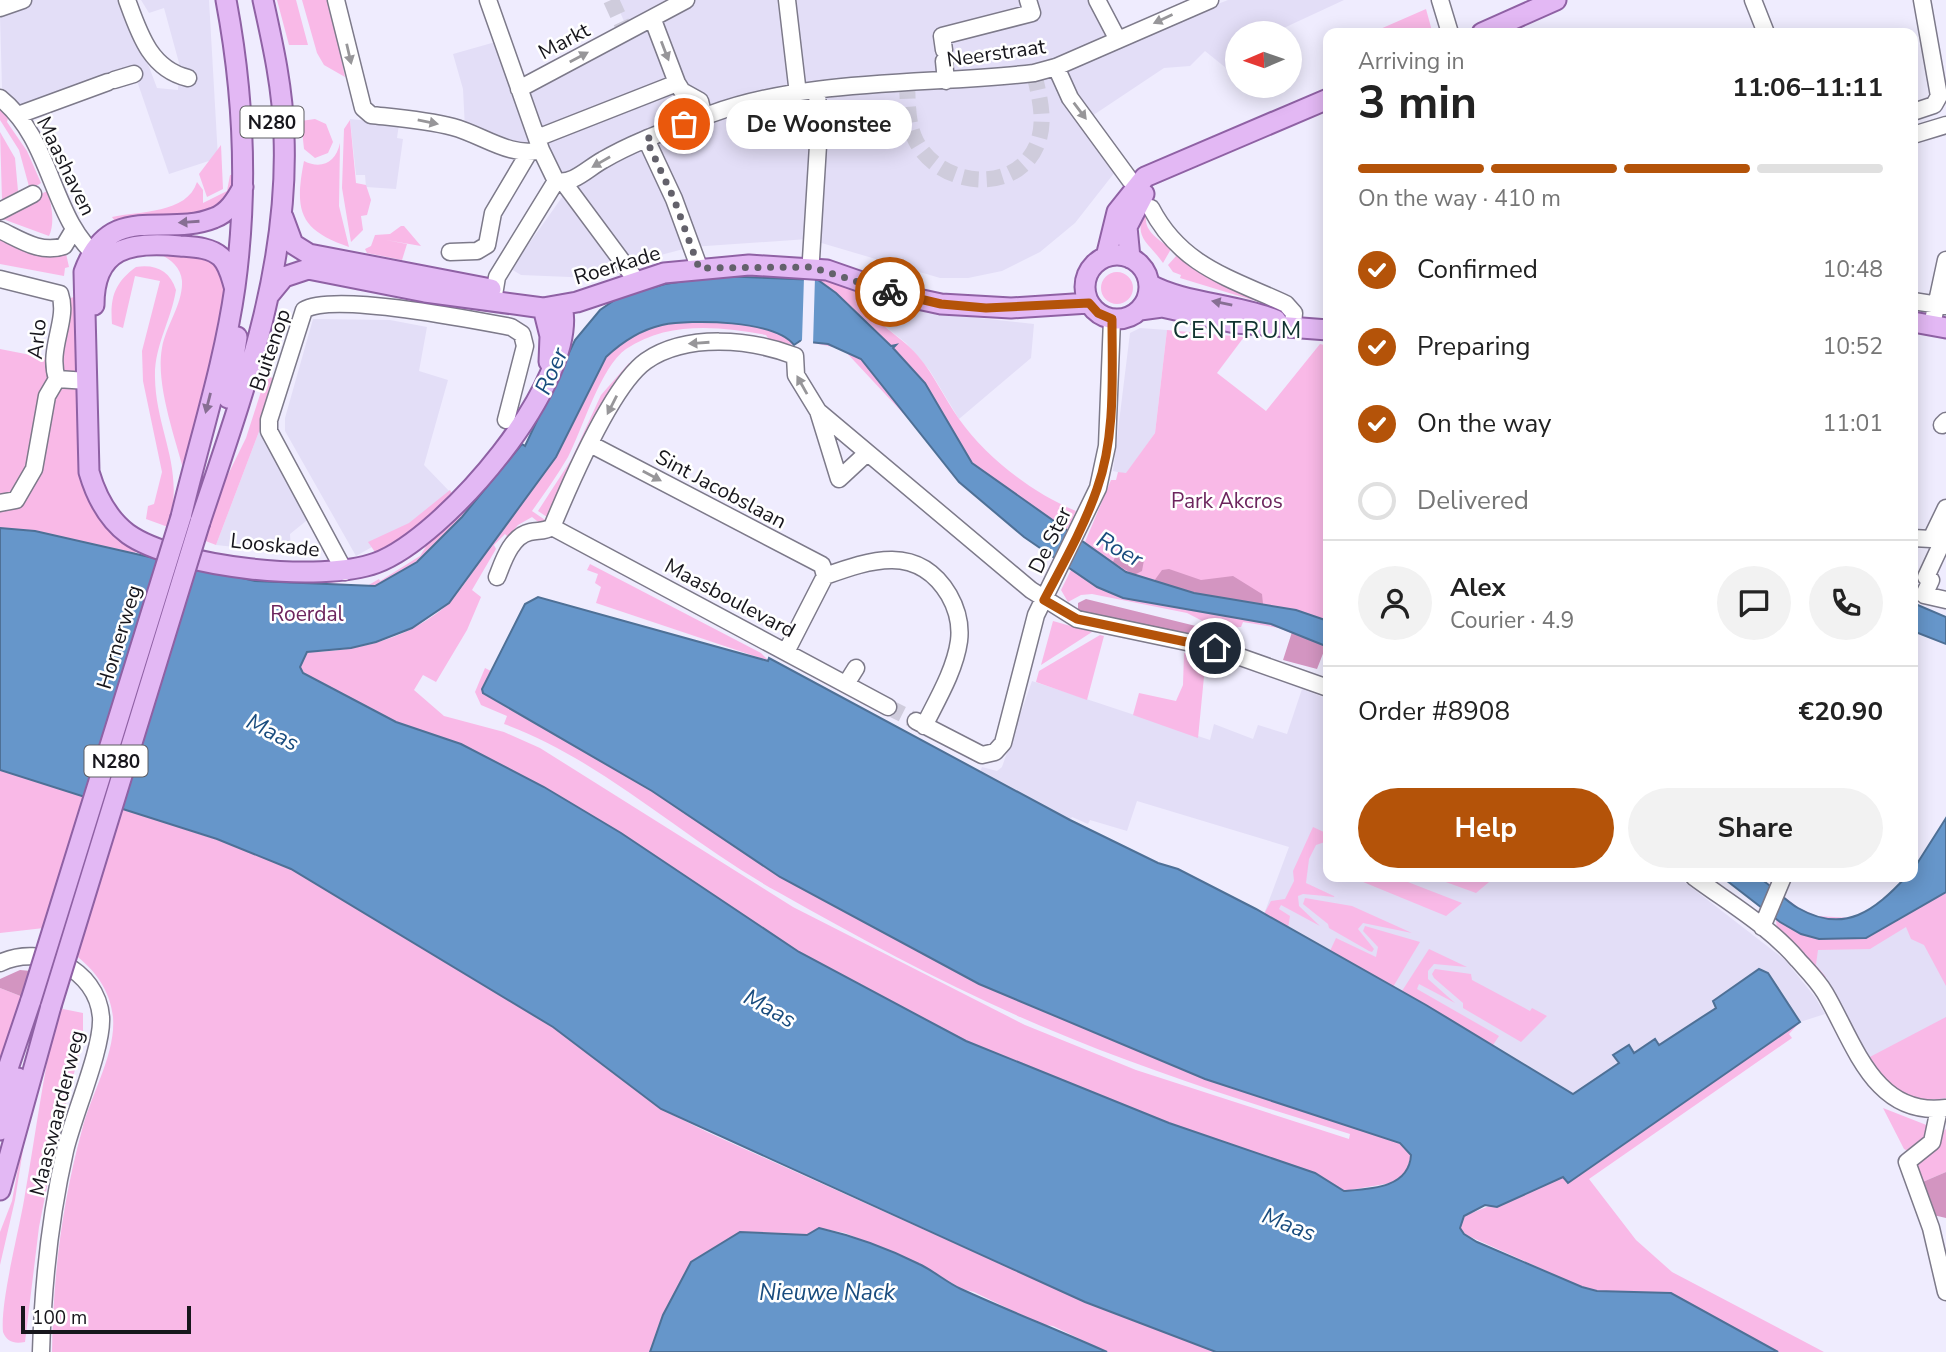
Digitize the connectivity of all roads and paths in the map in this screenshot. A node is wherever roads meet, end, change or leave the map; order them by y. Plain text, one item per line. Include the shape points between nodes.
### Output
1 (23, 0) edge
2 (127, 0) edge
3 (226, 0) edge
4 (238, 0) edge
5 (252, 0) edge
6 (263, 0) edge
7 (336, 0) edge
8 (488, 0) edge
9 (686, 0) edge
10 (787, 0) edge
11 (1028, 0) edge
12 (1097, 0) edge
13 (1210, 0) edge
14 (1440, 0) edge
15 (1556, 0) edge
16 (1753, 0) edge
17 (1922, 0) edge
18 (0, 8) edge
19 (653, 20) junction
20 (1517, 26) edge
21 (1448, 28) edge
22 (1764, 28) edge
23 (1118, 40) junction
24 (1056, 66) junction
25 (134, 74) dead end
26 (188, 78) dead end
27 (946, 81) junction
28 (677, 83) junction
29 (519, 89) junction
30 (817, 92) junction
31 (798, 94) junction
32 (0, 98) edge
33 (1323, 101) edge
34 (1918, 110) edge
35 (18, 115) junction
36 (704, 117) junction
37 (1946, 125) edge
38 (1918, 133) edge
39 (646, 139) junction
40 (536, 147) junction
41 (1185, 161) junction
42 (560, 182) junction
43 (1137, 186) junction
44 (243, 187) junction
45 (43, 188) junction
46 (1151, 208) dead end
47 (0, 211) edge
48 (282, 215) junction
49 (0, 230) edge
50 (73, 231) junction
51 (259, 244) junction
52 (450, 252) dead end
53 (1106, 257) junction
54 (99, 258) junction
55 (1130, 258) junction
56 (1946, 260) edge
57 (811, 263) junction
58 (699, 268) junction
59 (632, 276) dead end
60 (0, 279) edge
61 (1149, 284) junction
62 (234, 289) junction
63 (270, 294) junction
64 (494, 296) junction
65 (1918, 302) edge
66 (1089, 303) junction
67 (1940, 304) edge
68 (553, 306) junction
69 (1140, 310) junction
70 (1112, 319) junction
71 (1290, 325) junction
72 (1930, 325) edge
73 (1323, 329) edge
74 (519, 373) junction
75 (57, 379) junction
76 (88, 382) junction
77 (545, 383) junction
78 (818, 411) junction
79 (506, 420) dead end
80 (592, 445) junction
81 (867, 453) junction
82 (0, 503) edge
83 (1946, 508) edge
84 (191, 520) junction
85 (552, 527) junction
86 (1946, 534) edge
87 (1918, 538) edge
88 (345, 572) junction
89 (825, 576) junction
90 (497, 577) dead end
91 (1044, 600) junction
92 (1946, 600) edge
93 (786, 652) junction
94 (856, 668) dead end
95 (846, 684) junction
96 (1323, 686) edge
97 (888, 707) tunnel mouth
98 (1701, 882) edge
99 (1781, 882) edge
100 (1762, 927) junction
101 (0, 963) edge
102 (41, 1003) junction
103 (5, 1097) edge
104 (1942, 1108) edge
105 (0, 1130) edge
106 (0, 1146) edge
107 (0, 1190) edge
108 (1946, 1292) edge
109 (41, 1352) edge

1 - 18 street
2 - 26 street via 148,51 175,75
3 - 44 main road, N280 via 240,89
4 - 51 main road, N280 via 252,121
5 - 51 main road, N280 via 272,111 273,193
6 - 48 main road, N280 via 282,106
7 -> 40 street via 363,108 371,115 456,128 512,150
8 - 29 street
9 - 19 street, Markt
10 - 31 street
11 - 27 street via 1032,13 942,36
12 - 23 street
13 -> 23 street, Neerstraat
14 - 21 street
15 - 20 main road
16 - 22 street
17 - 34 street via 1938,90 1934,105
19 -> 28 street
29 -> 19 street, Markt via 624,29
23 - 24 street, Neerstraat
24 - 27 street, Neerstraat via 1034,73
24 -> 43 street via 1070,98
25 - 35 street
27 - 30 street, Neerstraat
28 - 36 street via 700,101
28 - 40 street
29 - 40 street
30 - 31 street, Neerstraat
30 - 57 street
31 - 36 street, Neerstraat via 754,101
32 - 35 street, Maashaven
33 - 41 main road
35 - 45 street, Maashaven
36 - 39 street, Neerstraat
37 - 38 street
39 -> 42 street, Neerstraat
39 - 58 street
40 - 42 street
40 - 52 street via 493,213 487,245 477,251
41 - 43 main road via 1153,172
41 - 55 main road via 1152,185 1135,206 1126,230
42 - 59 street
42 - 64 street via 497,277
43 - 53 main road via 1115,216
44 -> 54 main road via 214,218 131,226 114,234
44 - 62 main road, Hornerweg / N280
45 - 47 street
45 - 50 street, Maashaven
46 - 71 street via 1163,232 1183,253 1286,304 1294,313
48 - 63 main road, N280
48 - 64 main road via 293,244 309,254
49 - 50 street via 44,250 64,246
50 - 54 street, Maashaven
51 - 84 main road, Hornerweg / N280 via 252,327
53 - 55 main road
53 - 66 main road via 1088,276
54 - 62 main road via 138,244 200,248 223,260
54 - 76 main road, Looskade via 83,280
55 - 61 main road via 1142,267
56 - 67 street
57 - 58 main road, Roerkade
57 - 66 main road, Roerkade via 899,295 941,304 1011,308
58 - 68 main road, Roerkade via 664,273
60 - 75 street, Arlo via 60,294 52,363
61 - 69 main road
71 -> 61 main road
62 -> 84 main road, Hornerweg / N280
63 - 64 main road via 284,277 308,269
63 - 84 main road, Hornerweg / N280 via 248,378
64 - 68 main road, Roerkade via 553,298
65 - 67 street
66 - 70 main road
67 - 72 street
68 - 77 main road, Looskade via 565,331
69 - 70 main road
69 - 71 main road via 1162,307 1235,323
70 - 91 street, De Ster via 1107,446 1098,488
71 - 73 main road
74 - 77 street
74 - 79 street
74 - 88 street, Buitenop via 525,346 522,334 511,327 351,304 313,306 302,313 269,431
75 - 76 street, Arlo
75 - 82 street via 47,396 34,469 16,500
76 - 88 main road, Looskade via 89,472 101,502 129,534 153,547 223,564 315,574
77 - 88 main road, Looskade via 524,424 427,534 395,555
78 -> 80 street via 796,375 796,356 715,342 686,344 644,362 624,385
78 - 81 street
78 - 81 street via 839,479
80 - 85 street
80 -> 89 street, Sint Jacobslaan via 822,565
81 - 91 street
83 - 87 street via 1931,538
84 - 102 main road, Hornerweg / N280, bridge
85 - 90 street via 529,532 516,541
85 - 93 street, Maasboulevard
86 - 92 street via 1926,577 1931,580 1924,595
89 - 91 street, De Ster via 868,561 896,559 920,566 944,586 954,604 959,641 954,662 920,724 982,755 995,752 1003,743 1036,615
89 - 93 street
91 - 96 street via 1077,619 1215,648
93 - 95 street, Maasboulevard
94 - 95 street
95 - 97 street, Maasboulevard
98 - 100 street
99 - 100 street
100 - 104 street via 1824,990 1865,1071 1882,1090 1906,1104
101 - 109 street, Maaswaarderweg via 29,956 67,965 87,982 101,1014 100,1035 54,1207
102 - 103 main road, Hornerweg / N280
102 - 107 main road, Hornerweg / N280
103 - 105 main road, Hornerweg / N280
103 - 106 main road, Hornerweg / N280
104 - 108 street via 1932,1142 1907,1162 1931,1228

